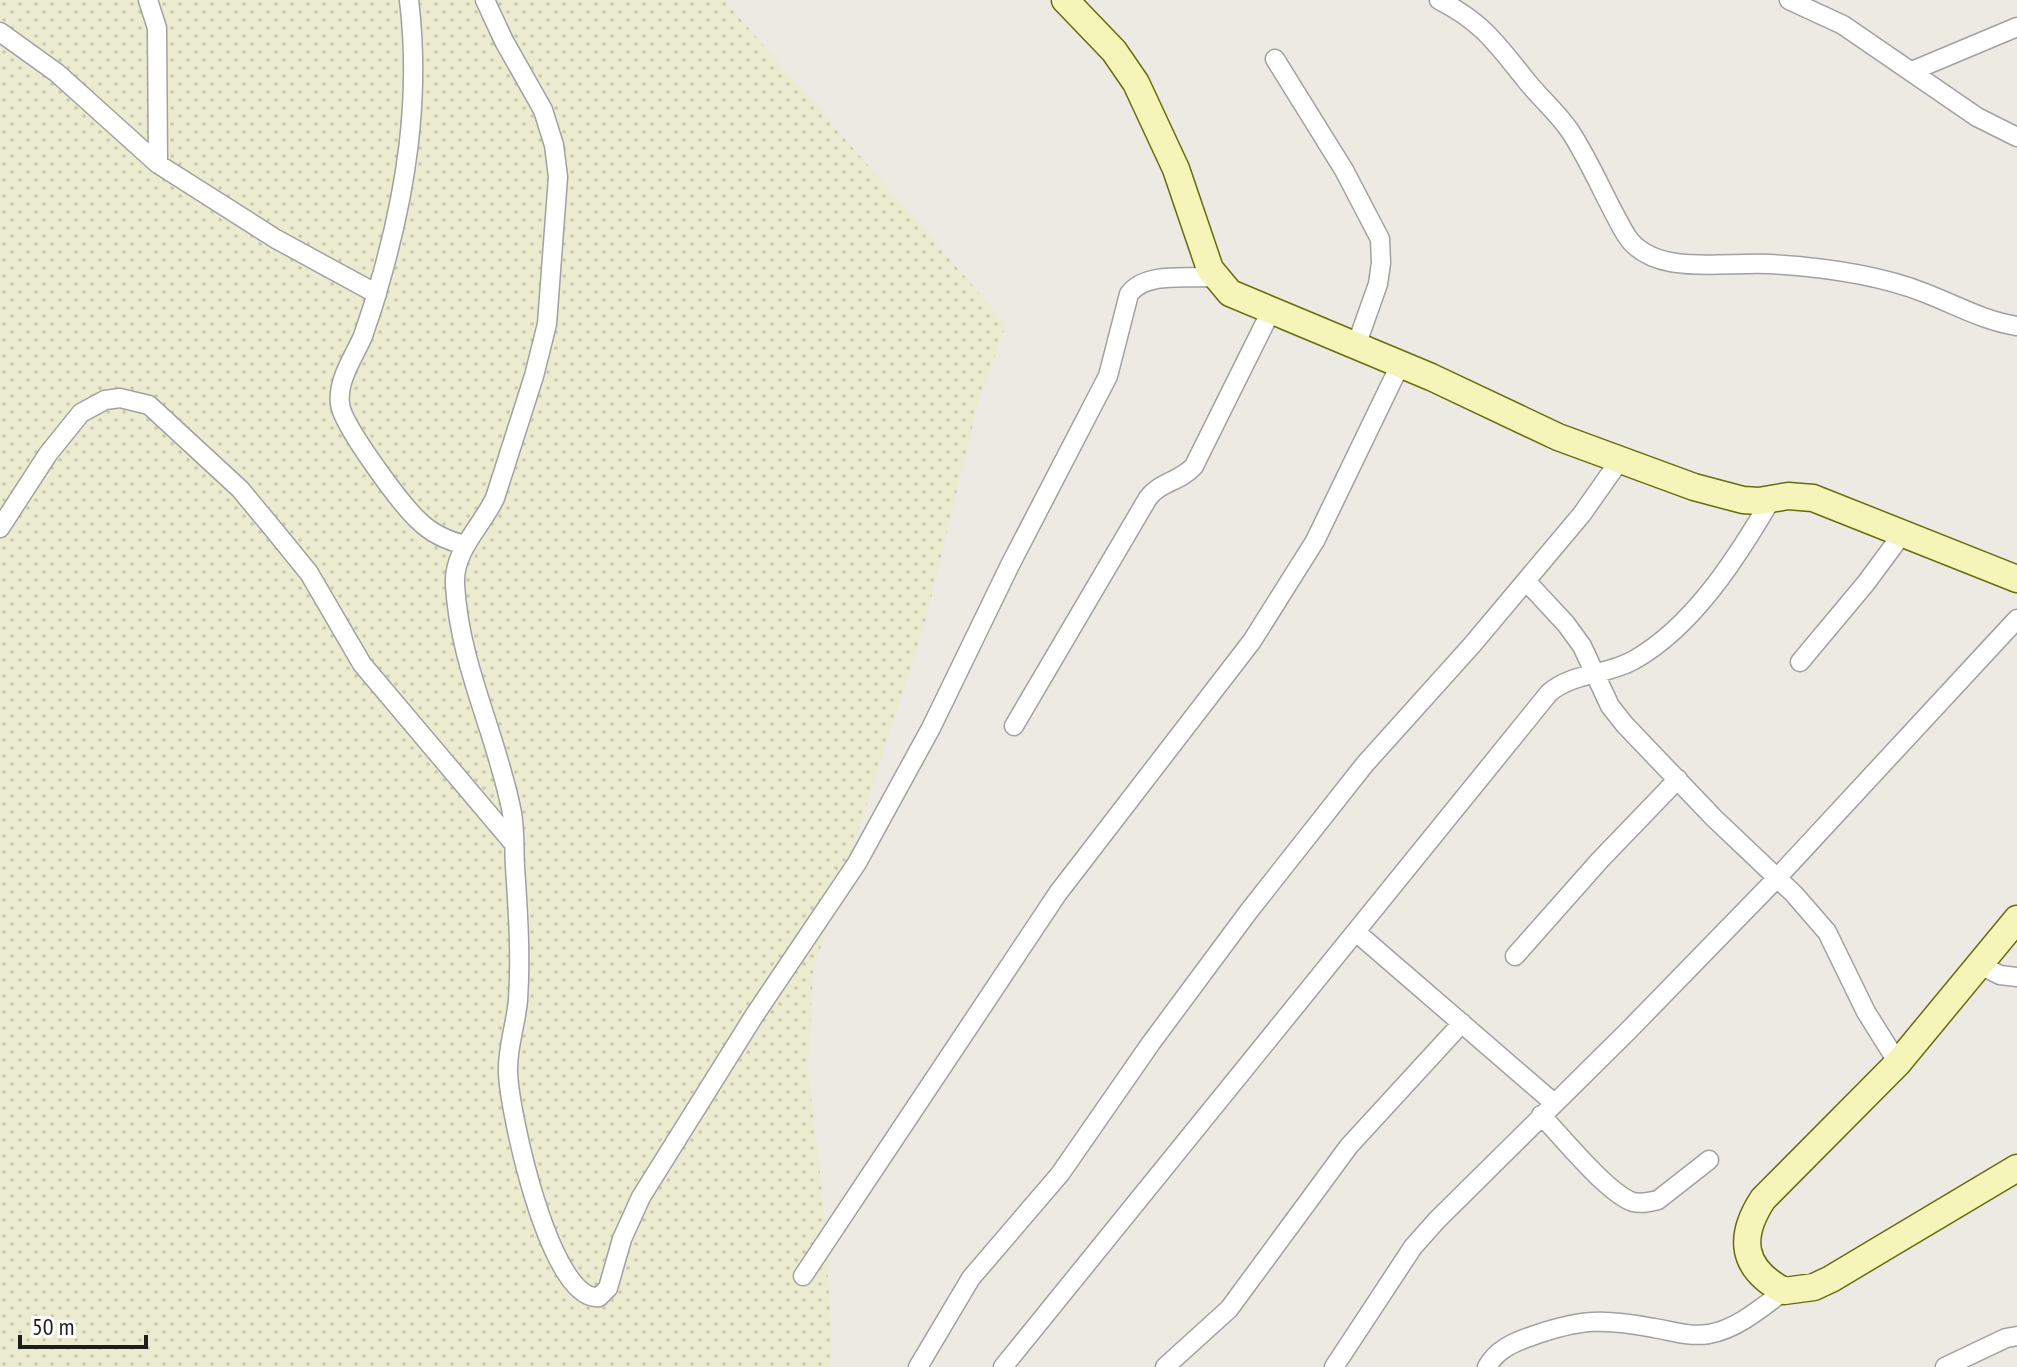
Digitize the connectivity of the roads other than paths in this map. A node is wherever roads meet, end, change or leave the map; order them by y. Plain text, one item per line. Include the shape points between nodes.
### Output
1 (148, 0) edge
2 (409, 0) edge
3 (485, 0) edge
4 (1065, 0) edge
5 (1439, 0) edge
6 (1789, 0) edge
7 (2017, 27) edge
8 (0, 32) edge
9 (1275, 59) dead end
10 (1912, 71) junction
11 (2017, 137) edge
12 (158, 164) junction
13 (1216, 277) junction
14 (377, 294) junction
15 (1271, 311) junction
16 (2017, 326) edge
17 (1356, 346) junction
18 (1400, 365) junction
19 (1620, 460) junction
20 (1772, 498) junction
21 (0, 528) edge
22 (1903, 533) junction
23 (466, 545) junction
24 (2017, 579) edge
25 (1526, 581) junction
26 (2017, 619) edge
27 (1800, 662) dead end
28 (1596, 674) junction
29 (1014, 726) dead end
30 (1678, 779) junction
31 (514, 844) junction
32 (1776, 879) junction
33 (2017, 919) edge
34 (1356, 932) junction
35 (1515, 956) dead end
36 (1980, 965) junction
37 (2017, 977) edge
38 (1462, 1023) junction
39 (1898, 1063) junction
40 (1548, 1109) junction
41 (1709, 1160) dead end
42 (2014, 1167) edge
43 (803, 1276) dead end
44 (1784, 1291) junction
45 (2017, 1336) edge
46 (918, 1367) edge
47 (1003, 1367) edge
48 (1165, 1367) edge
49 (1334, 1367) edge
50 (1487, 1367) edge
51 (1945, 1367) edge

1 - 12 street via 157,28
2 - 14 street via 415,57 410,134 396,226
3 - 23 street via 543,110 558,177 547,324 534,376 495,498
4 - 13 street via 1114,51 1136,83 1176,169
5 - 16 street via 1492,36 1558,115 1631,244 1644,253 1690,264 1767,263 1845,273 1906,286 1974,315
6 - 10 street via 1843,25
7 - 10 street
8 - 12 street via 57,73
9 - 17 street via 1380,239 1378,284
10 - 11 street via 1977,117
12 - 14 street via 276,239
13 - 15 street via 1230,293
13 - 31 street via 1147,280 1129,294 1108,376 931,728 857,863 641,1197 608,1288 599,1297 583,1294 563,1269 530,1188 513,1120 507,1070 518,1002
14 - 23 street via 345,374 342,414 417,520 439,537
15 - 17 street
15 - 29 street via 1194,466 1148,498
17 - 18 street
18 - 19 street
18 - 43 street via 1315,541 1252,641 1058,893
19 - 20 street via 1729,498
19 - 25 street
20 - 22 street via 1813,498
20 - 28 street via 1711,591 1656,647
21 - 31 street via 81,413 120,398 149,405 240,489 309,573 362,664
22 - 24 street
22 - 27 street
23 - 31 street via 455,582 467,663 495,747
25 - 28 street via 1566,624
25 - 46 street via 1365,764 1249,911 1060,1174 971,1278
26 - 32 street
28 - 30 street via 1610,706
28 - 34 street via 1569,680 1549,693
30 - 32 street
30 - 35 street
32 - 39 street via 1827,932
32 - 40 street
33 - 36 street
34 - 38 street
34 - 47 street
36 - 37 street
36 - 39 street
38 - 40 street
38 - 48 street via 1370,1121 1229,1309
39 - 44 street via 1750,1218 1751,1262
40 - 41 street via 1601,1178 1634,1202 1658,1200
40 - 49 street via 1413,1247
42 - 44 street via 1831,1279
44 - 50 street via 1718,1332 1687,1335 1607,1320 1573,1322 1510,1345
45 - 51 street

